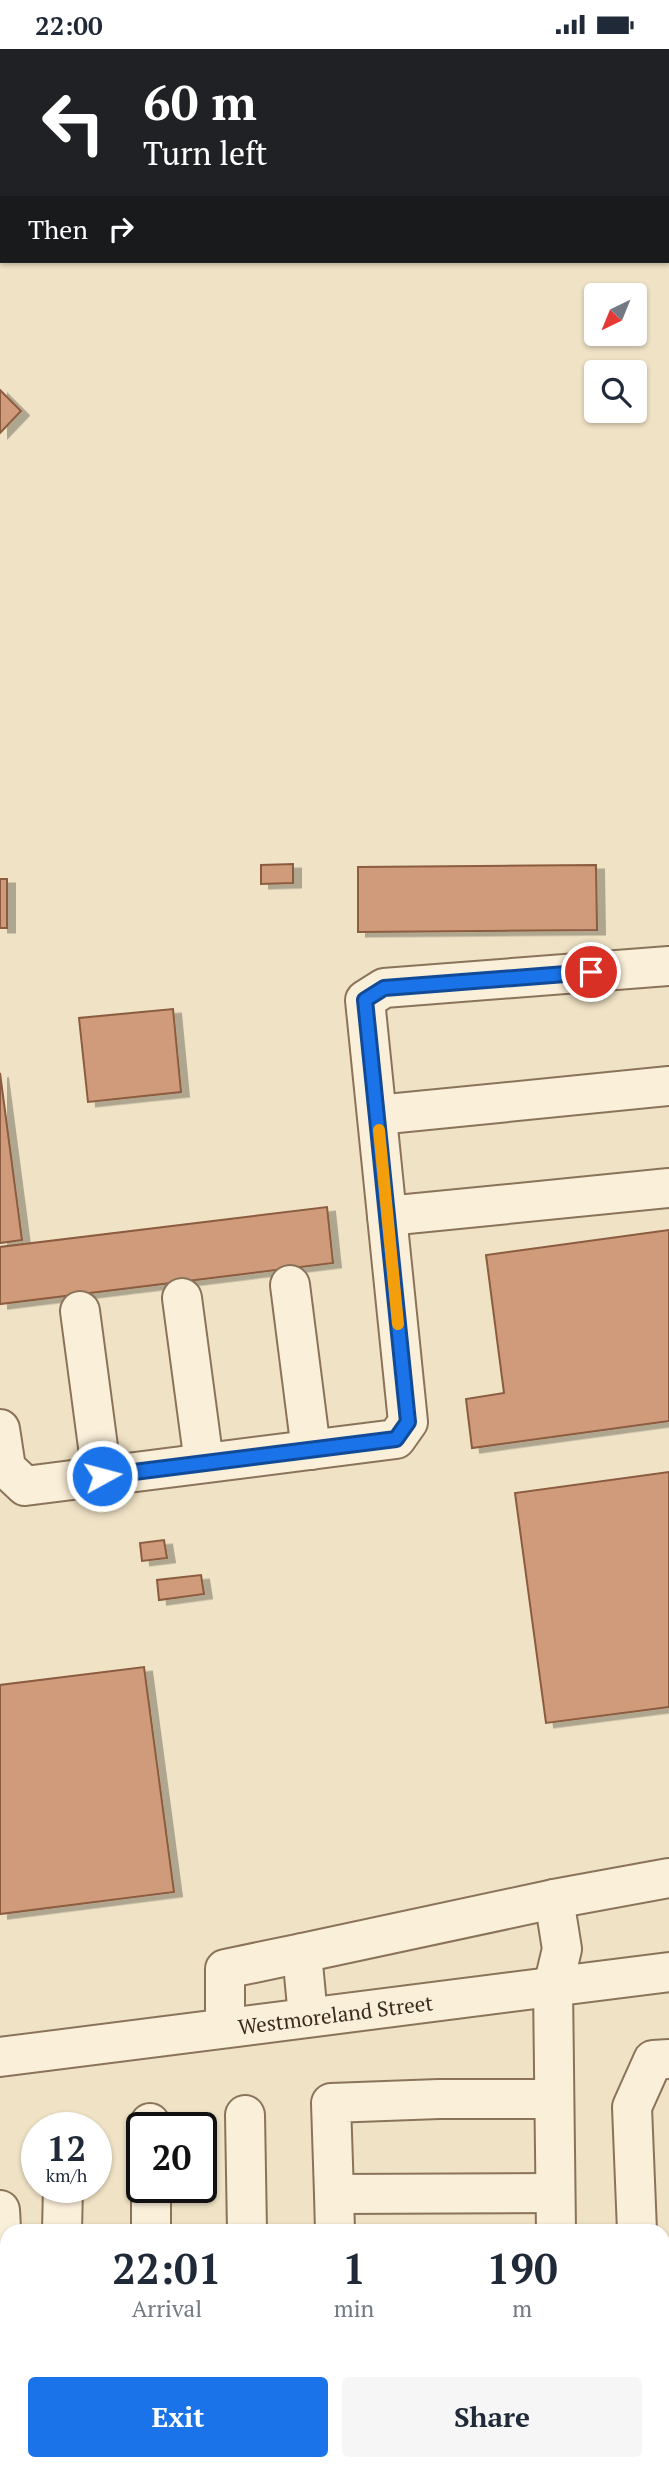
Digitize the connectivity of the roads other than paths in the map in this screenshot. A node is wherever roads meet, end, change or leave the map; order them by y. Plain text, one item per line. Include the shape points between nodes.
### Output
1 (669, 966) edge
2 (669, 1086) edge
3 (377, 1115) junction
4 (669, 1188) edge
5 (387, 1216) junction
6 (290, 1285) dead end
7 (182, 1298) dead end
8 (80, 1311) dead end
9 (0, 1429) edge
10 (311, 1450) junction
11 (204, 1463) junction
12 (102, 1476) junction
13 (669, 1878) edge
14 (554, 1899) junction
15 (302, 1954) junction
16 (669, 1972) edge
17 (553, 1987) junction
18 (308, 2017) junction
19 (225, 2028) junction
20 (0, 2057) edge
21 (669, 2059) edge
22 (554, 2099) junction
23 (245, 2115) dead end
24 (555, 2193) junction
25 (63, 2203) edge
26 (150, 2203) edge
27 (334, 2213) edge
28 (62, 2224) edge
29 (151, 2224) edge
30 (247, 2224) edge
31 (556, 2224) edge
32 (637, 2224) edge

1 - 3 street via 384,988 365,1000
2 - 3 street
3 - 5 street
4 - 5 street
5 - 10 street via 408,1422 396,1439
6 - 10 street
7 - 11 street
8 - 12 street
9 - 12 street via 6,1468 25,1486
10 - 11 street
11 - 12 street
13 - 14 street
14 - 15 street
14 - 17 street via 562,1949
15 - 18 street
15 - 19 street via 225,1969
16 - 17 street, Westmoreland Street
17 - 18 street, Westmoreland Street
17 - 22 street
18 - 19 street, Westmoreland Street
19 - 20 street, Westmoreland Street
21 - 32 street via 653,2060 632,2108
22 - 24 street
22 - 27 street via 331,2103
23 - 30 street
24 - 27 street
24 - 31 street
25 - 28 street
26 - 29 street

